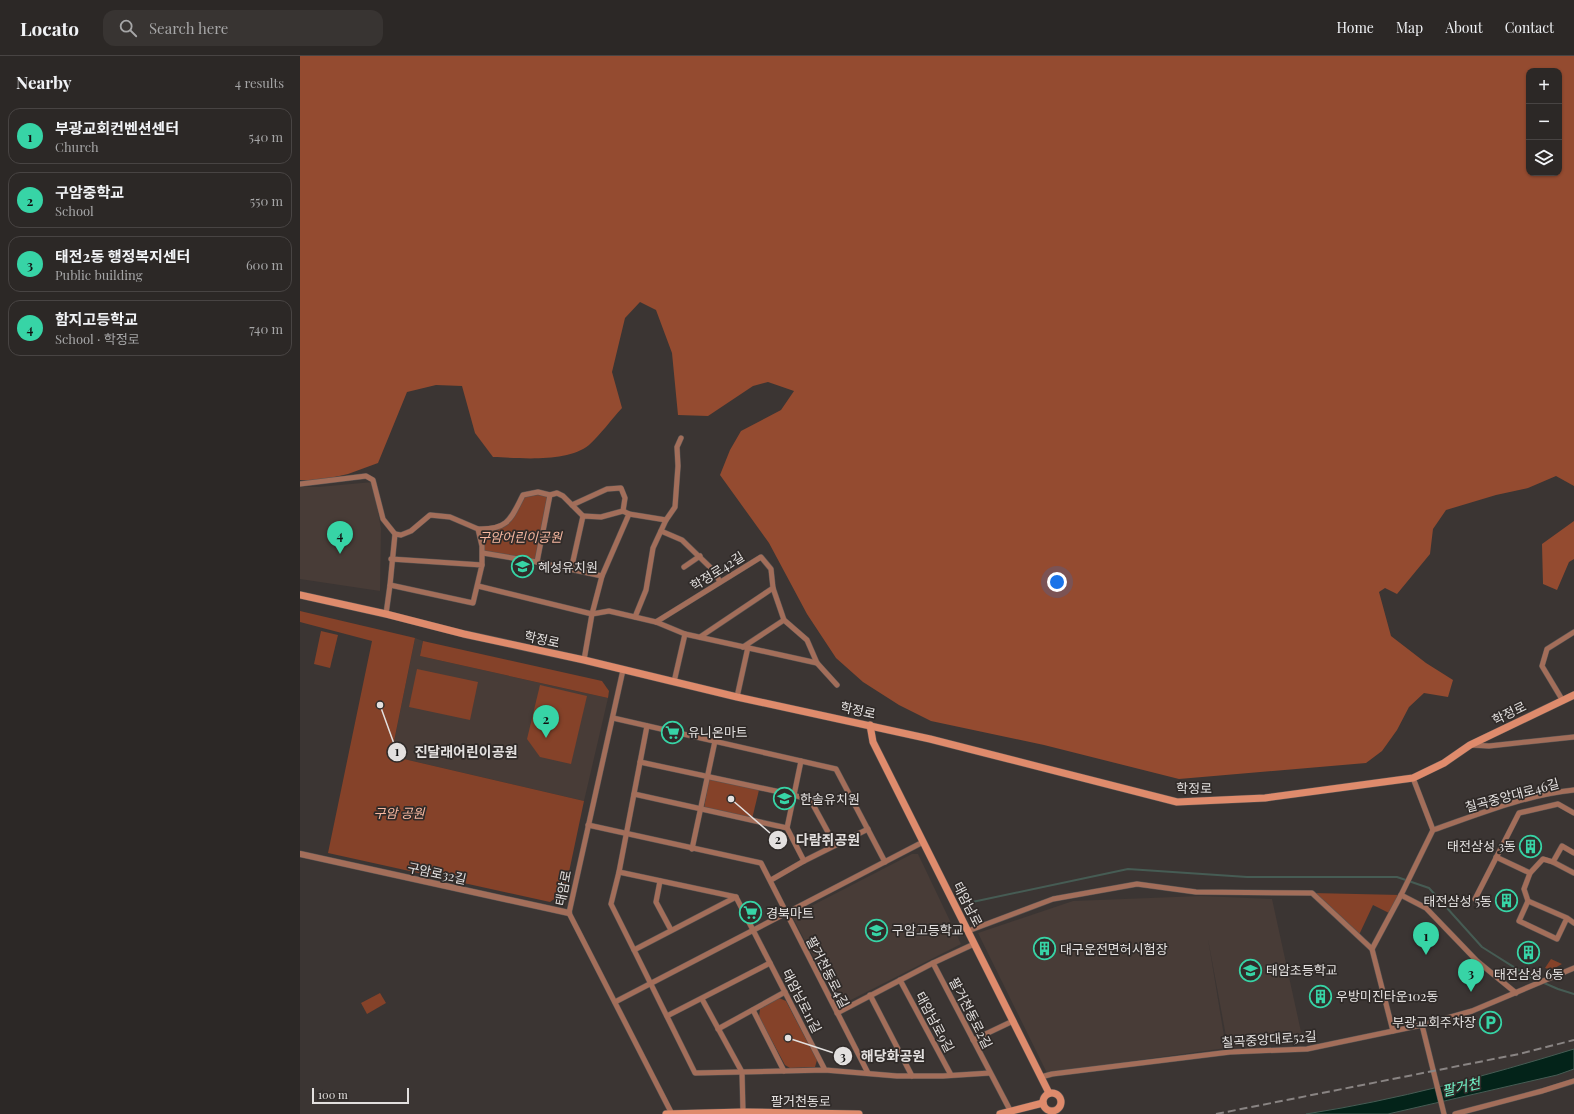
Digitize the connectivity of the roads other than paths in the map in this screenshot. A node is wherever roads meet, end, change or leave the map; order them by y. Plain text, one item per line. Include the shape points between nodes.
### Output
1 (681, 438) dead end
2 (300, 484) edge
3 (550, 495) junction
4 (572, 505) junction
5 (623, 511) junction
6 (628, 514) junction
7 (583, 516) junction
8 (666, 520) junction
9 (478, 529) junction
10 (661, 531) junction
11 (395, 534) junction
12 (483, 553) junction
13 (700, 556) junction
14 (391, 559) junction
15 (537, 562) junction
16 (482, 565) junction
17 (684, 568) dead end
18 (571, 570) junction
19 (602, 576) junction
20 (720, 582) junction
21 (390, 585) junction
22 (478, 586) junction
23 (773, 588) junction
24 (300, 595) edge
25 (386, 614) junction
26 (592, 614) junction
27 (635, 617) junction
28 (784, 620) junction
29 (656, 622) junction
30 (1574, 632) edge
31 (685, 634) junction
32 (700, 637) junction
33 (746, 647) junction
34 (584, 660) junction
35 (817, 663) junction
36 (623, 670) junction
37 (674, 682) junction
38 (837, 685) dead end
39 (1574, 695) edge
40 (737, 697) junction
41 (1563, 701) junction
42 (613, 718) junction
43 (870, 725) junction
44 (647, 726) junction
45 (1574, 737) edge
46 (715, 741) junction
47 (1470, 745) junction
48 (801, 761) junction
49 (640, 762) junction
50 (708, 777) junction
51 (1413, 778) junction
52 (1574, 790) edge
53 (634, 794) junction
54 (794, 795) junction
55 (701, 809) junction
56 (1574, 813) edge
57 (588, 825) junction
58 (786, 828) junction
59 (868, 829) junction
60 (1433, 830) junction
61 (626, 834) junction
62 (923, 842) junction
63 (835, 845) junction
64 (692, 849) junction
65 (1574, 853) edge
66 (300, 854) edge
67 (1496, 857) junction
68 (804, 861) junction
69 (885, 862) junction
70 (1553, 862) junction
71 (619, 872) junction
72 (1574, 872) edge
73 (1530, 873) junction
74 (771, 880) junction
75 (660, 881) junction
76 (1401, 895) junction
77 (736, 898) junction
78 (1475, 899) dead end
79 (1528, 900) junction
80 (569, 913) junction
81 (786, 913) junction
82 (1567, 918) junction
83 (1574, 923) edge
84 (672, 930) junction
85 (968, 930) junction
86 (752, 931) junction
87 (974, 944) junction
88 (1372, 949) junction
89 (634, 950) junction
90 (770, 963) junction
91 (933, 963) junction
92 (1574, 968) edge
93 (900, 980) junction
94 (651, 983) junction
95 (785, 992) junction
96 (1516, 993) junction
97 (870, 995) junction
98 (702, 998) junction
99 (615, 1002) junction
100 (753, 1010) junction
101 (836, 1013) junction
102 (667, 1016) junction
103 (1013, 1021) junction
104 (1422, 1025) junction
105 (718, 1029) junction
106 (1393, 1031) junction
107 (973, 1040) junction
108 (825, 1070) junction
109 (784, 1071) junction
110 (742, 1072) junction
111 (868, 1073) junction
112 (990, 1073) junction
113 (951, 1075) junction
114 (912, 1076) junction
115 (1041, 1077) junction
116 (1574, 1081) edge
117 (1048, 1093) junction
118 (1043, 1103) junction
119 (743, 1112) junction
120 (1011, 1112) junction
121 (1058, 1112) edge
122 (1443, 1112) edge
123 (670, 1114) edge
124 (859, 1114) edge
125 (1000, 1114) edge
126 (1455, 1114) edge

1 - 8 street via 677,447 675,507
2 - 11 street via 366,476 373,480 383,520
3 - 4 street via 556,493 563,496
3 - 9 street via 538,492 523,495 509,521 488,530
3 - 15 street
4 - 5 street via 607,489 621,488 625,498
4 - 7 street
5 - 6 street
5 - 7 street via 600,517
6 - 8 street
6 - 19 street
7 - 18 street
8 - 10 street
9 - 11 street via 450,518 430,515 411,531 402,535
9 - 12 street
10 - 13 street via 682,540
10 - 27 street via 653,548 646,590
11 - 14 street
12 - 15 street
12 - 16 street
13 - 17 street
13 - 20 street
14 - 16 street
14 - 21 street
15 - 18 street
16 - 22 street
18 - 19 street
19 - 26 street
20 - 23 street, 학정로42길 via 761,557 771,569
20 - 29 street, 학정로42길
21 - 22 street via 473,603
21 - 25 street
22 - 26 street
23 - 28 street, 학정로42길
23 - 32 street
24 - 25 main road, 학정로
25 - 34 main road, 학정로
26 - 27 street via 610,611
26 - 34 street
27 - 29 street
28 - 33 street
28 - 35 street via 807,640
29 - 31 street
30 - 41 street via 1547,649 1542,666
31 - 32 street
31 - 37 street
32 - 33 street
33 - 35 street
33 - 40 street
34 - 36 main road, 학정로
35 - 38 street
36 - 37 main road, 학정로
36 - 42 street, 태암로
37 - 40 main road, 학정로
39 - 41 main road, 학정로
40 - 43 main road, 학정로
41 - 47 main road, 학정로
42 - 44 street
42 - 57 street, 태암로
43 - 51 main road, 학정로 via 1177,802 1265,798
43 - 62 main road, 태암남로 via 873,742
44 - 46 street
44 - 49 street
45 - 47 street via 1488,746
46 - 48 street
46 - 50 street
47 - 51 main road, 학정로 via 1444,763
48 - 54 street
48 - 59 street via 836,769
49 - 50 street
49 - 53 street
50 - 54 street
50 - 55 street
51 - 60 street
52 - 60 street, 칠곡중앙대로46길 via 1494,808
53 - 55 street
53 - 61 street
54 - 58 street
54 - 63 street via 811,801
55 - 58 street
55 - 64 street
56 - 67 street via 1558,804 1519,813
57 - 61 street, 팔거천동로4길
57 - 80 street, 태암로
58 - 68 street
59 - 63 street
59 - 69 street
60 - 76 street
61 - 64 street, 팔거천동로4길
61 - 71 street
62 - 69 street
62 - 85 main road, 태암남로
63 - 68 street
64 - 74 street, 팔거천동로4길 via 761,864
65 - 70 street via 1562,846
66 - 80 street, 구암로32길
67 - 73 street
67 - 78 street
68 - 74 street
69 - 81 street
70 - 72 street
70 - 73 street via 1543,859
71 - 75 street
71 - 89 street via 611,904
73 - 79 street via 1524,889
74 - 81 street, 팔거천동로4길
75 - 77 street
75 - 84 street via 656,902
76 - 88 street
76 - 96 street via 1426,908 1476,961
77 - 84 street
77 - 86 street, 태암남로11길
79 - 82 street
79 - 82 street via 1519,921 1557,939
80 - 99 street, 태암로
81 - 86 street
81 - 101 street, 팔거천동로4길
82 - 83 street
84 - 89 street
85 - 87 main road, 태암남로
85 - 88 street via 1053,899 1137,884 1196,892 1312,893
86 - 90 street, 태암남로11길
86 - 94 street
87 - 91 street
87 - 103 main road, 태암남로
88 - 106 street
89 - 94 street
90 - 95 street, 태암남로11길
90 - 98 street, 태암남로11길
91 - 93 street
91 - 107 street, 팔거천동로2길
92 - 96 street, 칠곡중앙대로52길
93 - 97 street
93 - 113 street, 태암남로9길
94 - 99 street
94 - 102 street
95 - 100 street
95 - 108 street, 태암남로11길
96 - 104 street, 칠곡중앙대로52길 via 1472,1012
97 - 101 street
97 - 114 street
98 - 102 street, 태암남로11길
98 - 105 street
99 - 123 street, 태암로
100 - 105 street
100 - 109 street
101 - 111 street, 팔거천동로4길
102 - 110 street via 695,1073
103 - 107 street
103 - 115 main road, 태암남로
104 - 106 street, 칠곡중앙대로52길
104 - 122 street
105 - 110 street
106 - 115 street, 칠곡중앙대로52길 via 1307,1049 1230,1052
107 - 112 street, 팔거천동로2길
108 - 109 street
108 - 111 street
109 - 110 street
110 - 119 street
111 - 114 street
112 - 113 street
112 - 120 street, 팔거천동로2길
113 - 114 street
115 - 117 main road, 태암남로
116 - 126 street
117 - 118 main road
117 - 121 main road via 1059,1096
118 - 120 main road
118 - 121 main road via 1048,1110
119 - 123 main road, 팔거천동로
119 - 124 main road, 팔거천동로
120 - 125 main road

